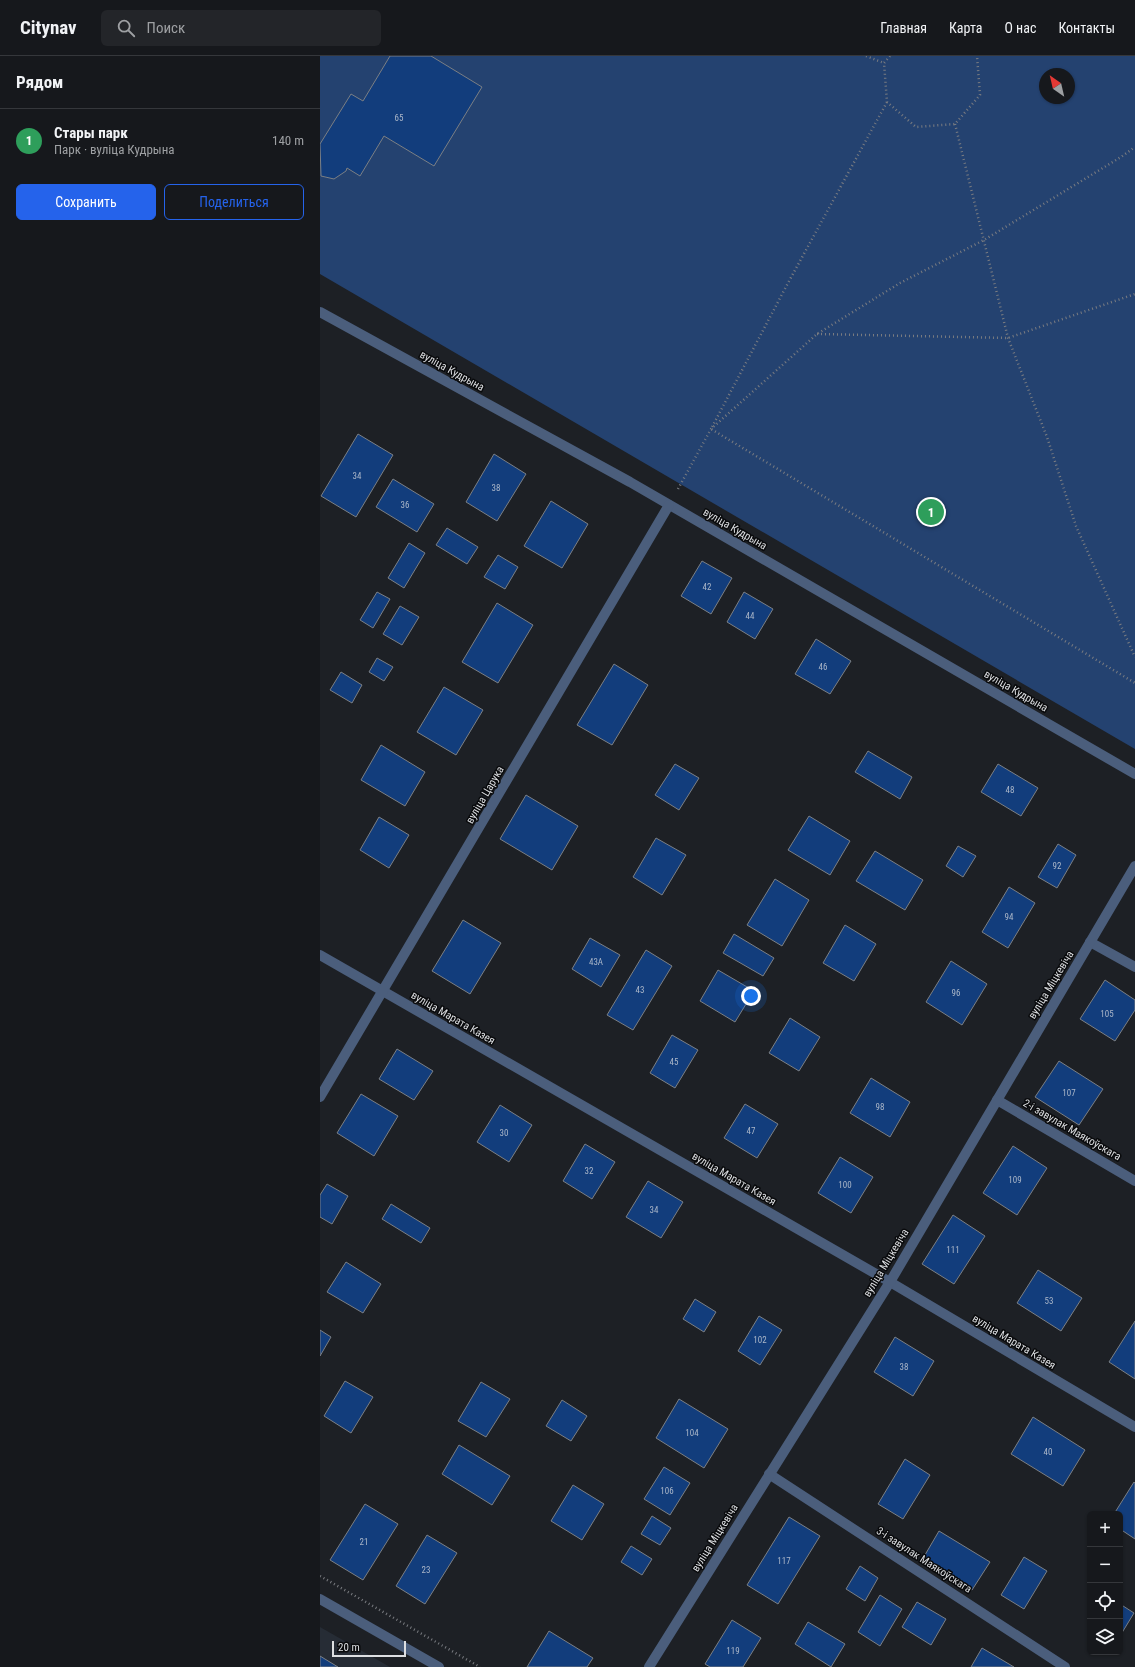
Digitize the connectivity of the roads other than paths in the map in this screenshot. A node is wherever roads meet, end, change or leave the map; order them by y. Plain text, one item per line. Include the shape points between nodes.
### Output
1 (320, 312) edge
2 (669, 505) junction
3 (1135, 774) edge
4 (1135, 866) edge
5 (1090, 942) junction
6 (320, 955) edge
7 (1135, 967) edge
8 (383, 991) junction
9 (320, 1096) edge
10 (997, 1100) junction
11 (1135, 1181) edge
12 (890, 1282) junction
13 (1135, 1427) edge
14 (769, 1474) junction
15 (320, 1599) edge
16 (439, 1667) edge
17 (649, 1667) edge
18 (1065, 1667) edge

1 - 2 street, вуліца Кудрына
2 - 3 street, вуліца Кудрына
2 - 8 street, вуліца Царука
4 - 5 street, вуліца Міцкевіча
5 - 7 street
5 - 10 street, вуліца Міцкевіча
6 - 8 street, вуліца Марата Казея
8 - 9 street, вуліца Царука
8 - 12 street, вуліца Марата Казея
10 - 11 street, 2-і завулак Маякоўскага
10 - 12 street, вуліца Міцкевіча
12 - 13 street, вуліца Марата Казея
12 - 14 street, вуліца Міцкевіча
14 - 17 street, вуліца Міцкевіча
14 - 18 street, 3-і завулак Маякоўскага
15 - 16 street

